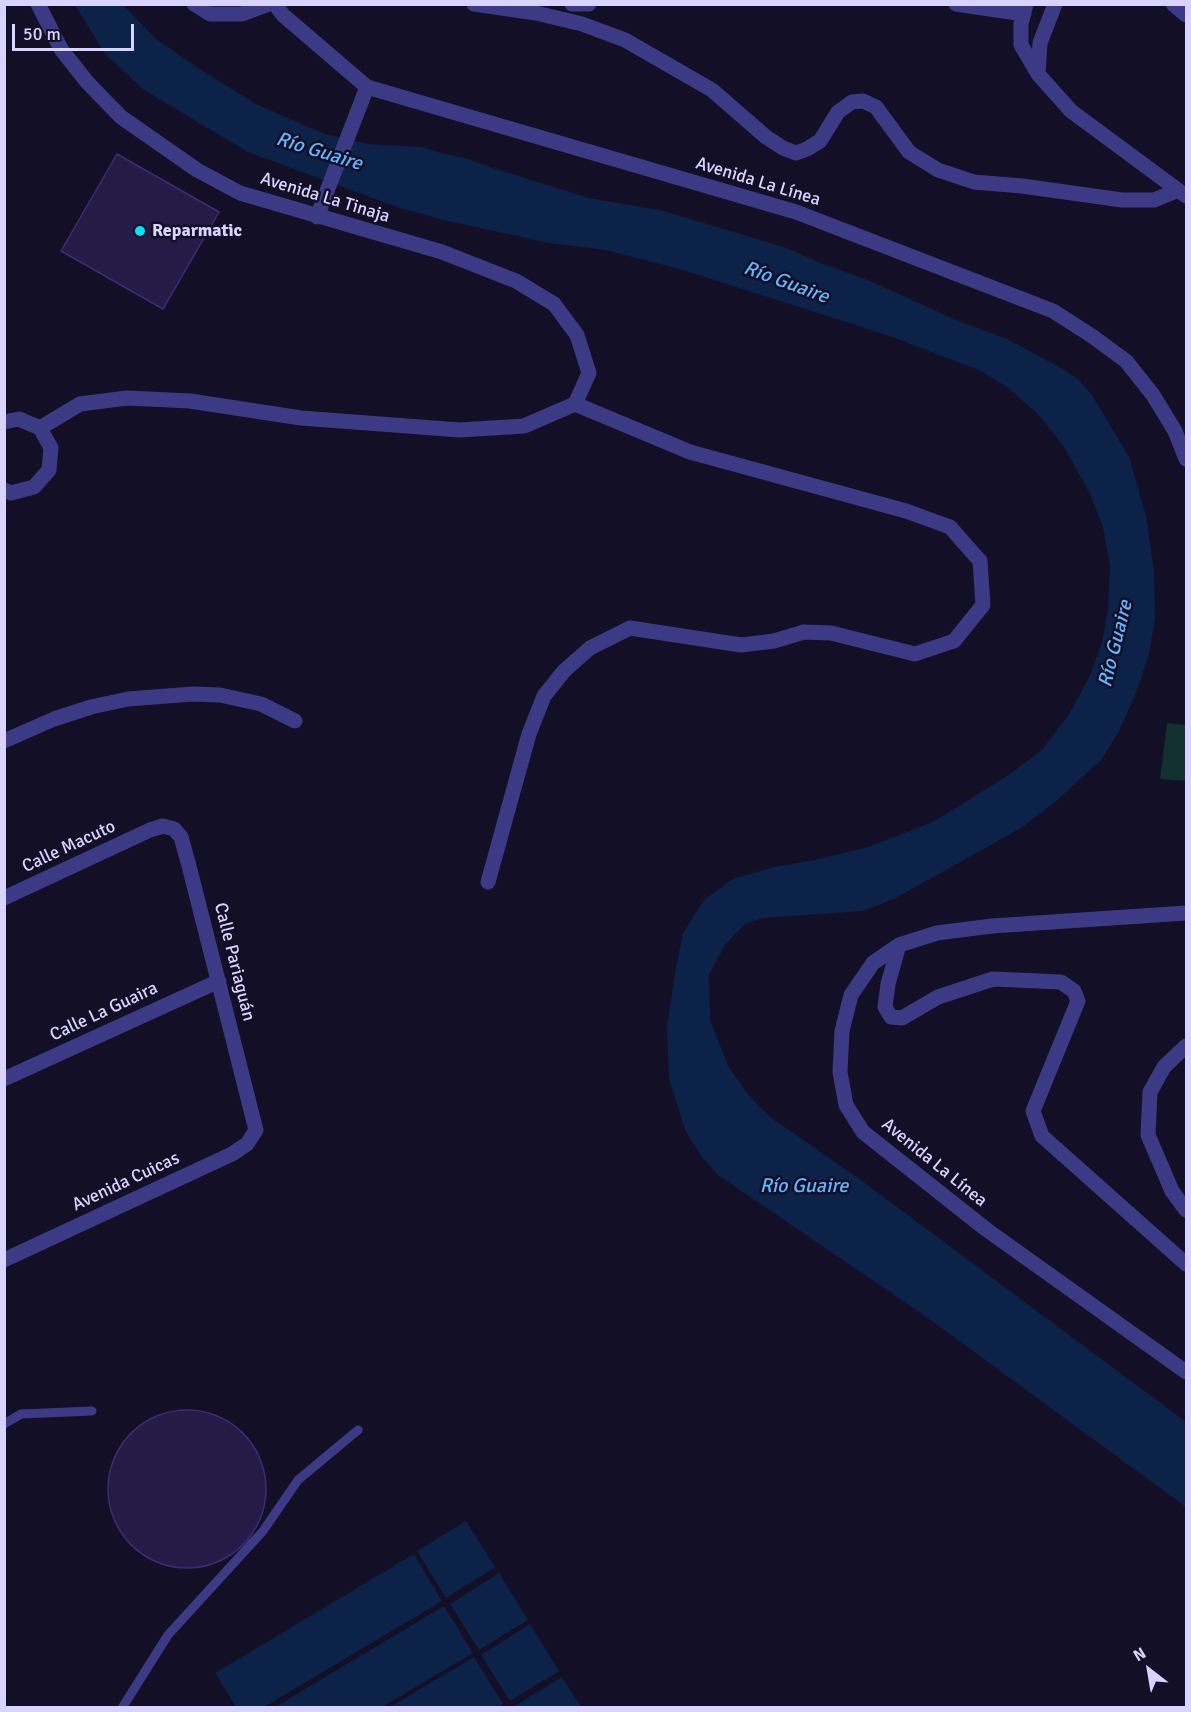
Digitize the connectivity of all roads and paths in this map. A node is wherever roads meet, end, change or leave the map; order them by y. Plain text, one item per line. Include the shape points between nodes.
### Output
1 (38, 4) edge
2 (194, 4) edge
3 (269, 4) edge
4 (275, 4) edge
5 (474, 4) edge
6 (572, 4) edge
7 (589, 4) edge
8 (956, 4) edge
9 (1054, 4) edge
10 (1173, 4) edge
11 (1025, 9) edge
12 (1186, 15) edge
13 (1038, 74) junction
14 (367, 87) junction
15 (1181, 194) edge
16 (317, 217) junction
17 (575, 404) junction
18 (4, 422) edge
19 (40, 428) junction
20 (1186, 459) edge
21 (4, 490) edge
22 (295, 721) dead end
23 (4, 741) edge
24 (150, 830) joint
25 (488, 882) dead end
26 (4, 898) edge
27 (1186, 913) edge
28 (899, 945) junction
29 (219, 981) junction
30 (1186, 1046) edge
31 (4, 1079) edge
32 (256, 1130) joint
33 (1186, 1210) edge
34 (4, 1260) edge
35 (1186, 1264) edge
36 (1186, 1372) edge
37 (92, 1411) dead end
38 (4, 1424) edge
39 (358, 1430) dead end
40 (122, 1707) edge

1 - 16 street, Avenida La Tinaja via 61,49 121,117 197,170 240,193
2 - 3 street via 210,14 242,14
4 - 14 street, Avenida La Línea
5 - 15 street via 536,13 625,40 712,90 766,138 796,153 820,141 838,112 852,102 863,101 876,108 909,152 938,170 974,182 1122,200 1154,200
6 - 7 street
8 - 11 street
9 - 13 street via 1040,43
10 - 12 street
11 - 13 street via 1021,45
13 - 15 street via 1071,111
14 - 16 street
14 - 20 street, Avenida La Línea via 796,212 1053,311 1126,361 1153,395 1175,431
16 - 17 street, Avenida La Tinaja via 442,252 516,281 554,304 577,335 589,373
17 - 19 street via 524,426 460,430 301,418 190,401 127,398 80,404
17 - 25 street via 690,452 950,527 980,561 983,605 954,642 915,654 831,633 804,632 741,645 630,628 590,648 544,696
18 - 19 street via 19,419
19 - 21 street via 51,448 49,470 34,488 11,493
22 - 23 street via 261,704 193,694 128,699 91,707 54,718
24 - 26 street, Calle Macuto
24 - 29 street, Calle Pariaguán via 163,826 174,829 181,837
27 - 28 street, Avenida La Línea via 992,926 937,933
28 - 35 street via 885,1007 891,1017 902,1018 938,997 993,979 1061,982 1074,991 1078,1001 1033,1111 1042,1136
28 - 36 street, Avenida La Línea via 873,963 850,995 842,1031 840,1072 846,1105 863,1131 987,1230
29 - 31 street, Calle La Guaira
29 - 32 street, Calle Pariaguán
30 - 33 street via 1164,1067 1150,1092 1148,1135 1172,1191
32 - 34 street, Avenida Cuicas via 247,1144 232,1154
37 - 38 lane via 21,1414
39 - 40 lane via 298,1480 263,1532 168,1635

